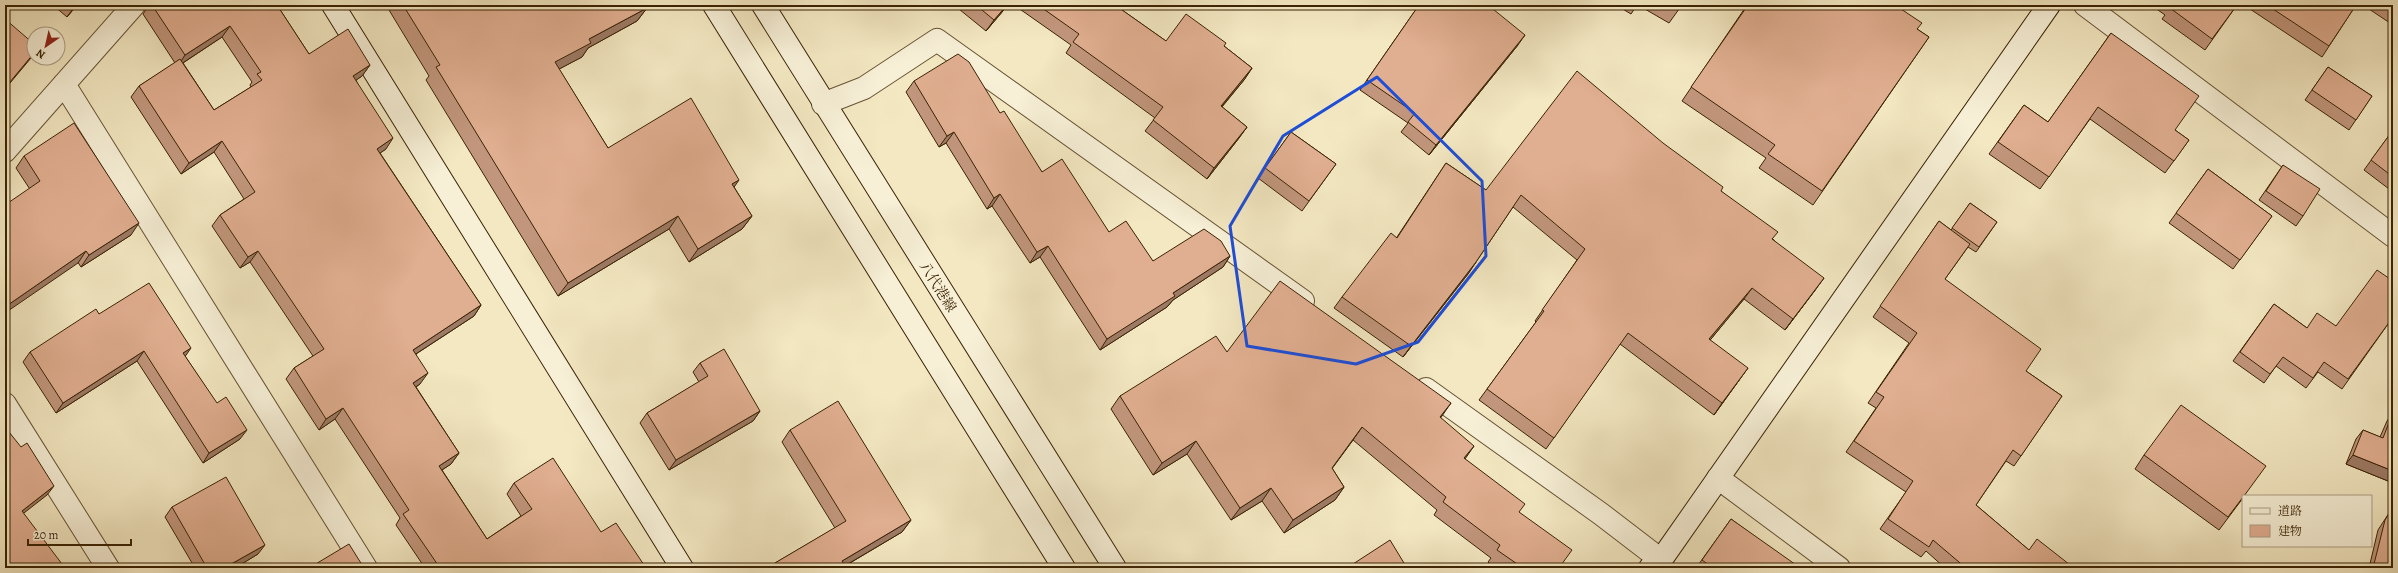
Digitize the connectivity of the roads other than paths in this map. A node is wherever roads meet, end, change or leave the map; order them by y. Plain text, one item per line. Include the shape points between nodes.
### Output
1 (134, 5) edge
2 (334, 5) edge
3 (714, 5) edge
4 (763, 5) edge
5 (2049, 5) edge
6 (2085, 5) edge
7 (64, 84) junction
8 (824, 104) junction
9 (5, 150) edge
10 (2393, 236) edge
11 (1321, 314) edge
12 (1412, 379) edge
13 (5, 404) edge
14 (1718, 478) junction
15 (1656, 564) edge
16 (108, 568) edge
17 (366, 568) edge
18 (682, 568) edge
19 (1064, 568) edge
20 (1115, 568) edge
21 (1839, 568) edge

1 - 7 street
2 - 18 street
3 - 19 street
4 - 8 street, 八代港線
5 - 14 street
6 - 10 street
7 - 9 street
7 - 17 street
8 - 11 street via 864,88 937,40
8 - 20 street, 八代港線
12 - 15 street via 1601,514
13 - 16 street
14 - 15 street
14 - 21 street

